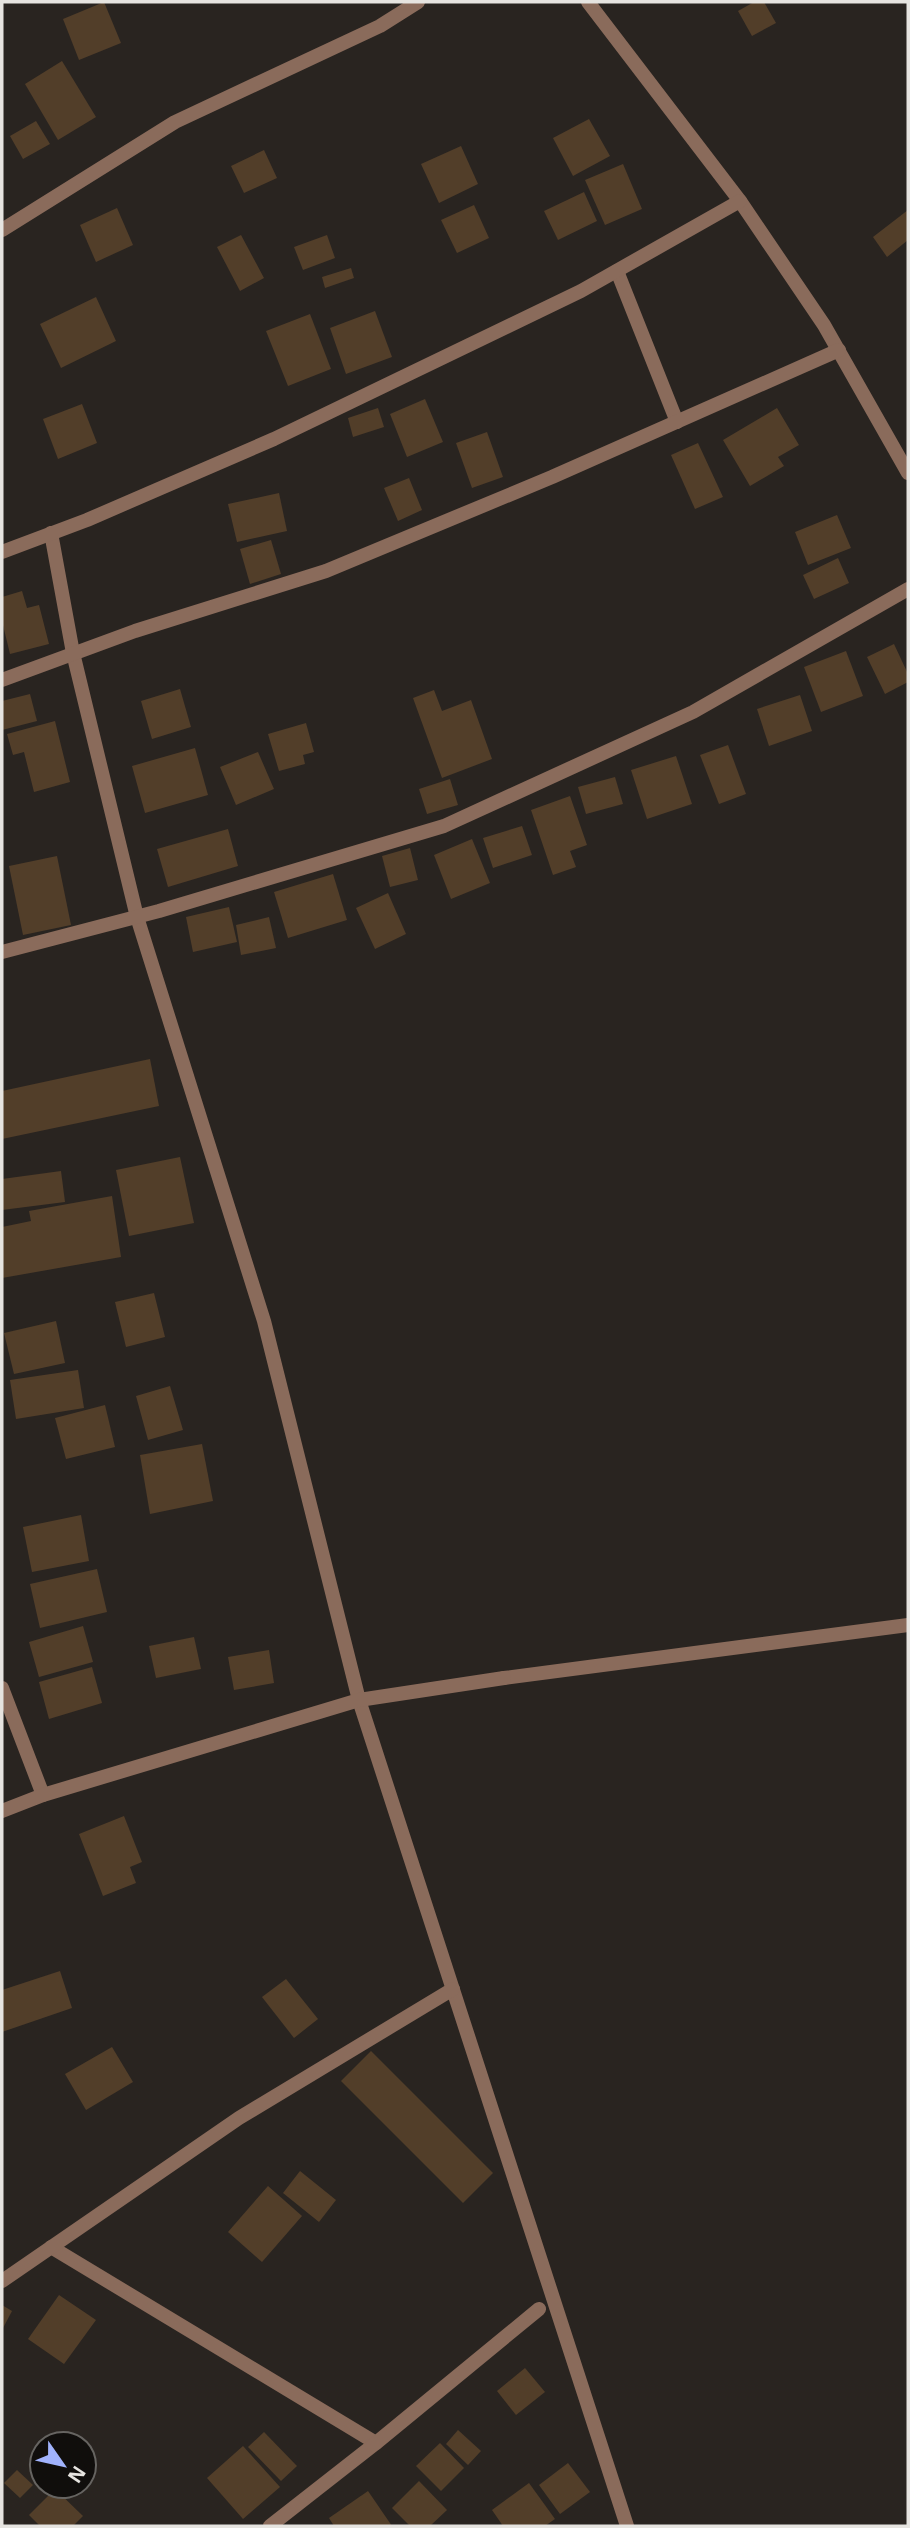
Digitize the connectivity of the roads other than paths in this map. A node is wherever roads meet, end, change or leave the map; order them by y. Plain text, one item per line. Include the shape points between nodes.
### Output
1 (418, 2) edge
2 (588, 2) edge
3 (740, 201) junction
4 (2, 230) edge
5 (617, 271) junction
6 (839, 350) junction
7 (677, 422) junction
8 (908, 473) edge
9 (51, 533) junction
10 (2, 552) edge
11 (908, 589) edge
12 (73, 653) junction
13 (2, 680) edge
14 (137, 916) junction
15 (2, 952) edge
16 (908, 1625) edge
17 (2, 1688) edge
18 (359, 1700) junction
19 (43, 1795) junction
20 (2, 1811) edge
21 (453, 1989) junction
22 (51, 2247) junction
23 (2, 2281) edge
24 (539, 2309) dead end
25 (376, 2444) junction
26 (270, 2526) edge
27 (627, 2526) edge

1 - 4 street via 380,26 175,122
2 - 3 street
3 - 5 street
3 - 6 street
5 - 7 street
5 - 9 street via 274,439
6 - 7 street
6 - 8 street
7 - 12 street via 326,571
9 - 10 street
9 - 12 street
11 - 14 street via 693,712 444,826
12 - 13 street
12 - 14 street
14 - 15 street
14 - 18 street via 264,1321
16 - 18 street
17 - 19 street
18 - 19 street
18 - 21 street
19 - 20 street
21 - 22 street via 239,2118
21 - 27 street
22 - 23 street
22 - 25 street
24 - 25 street
25 - 26 street

